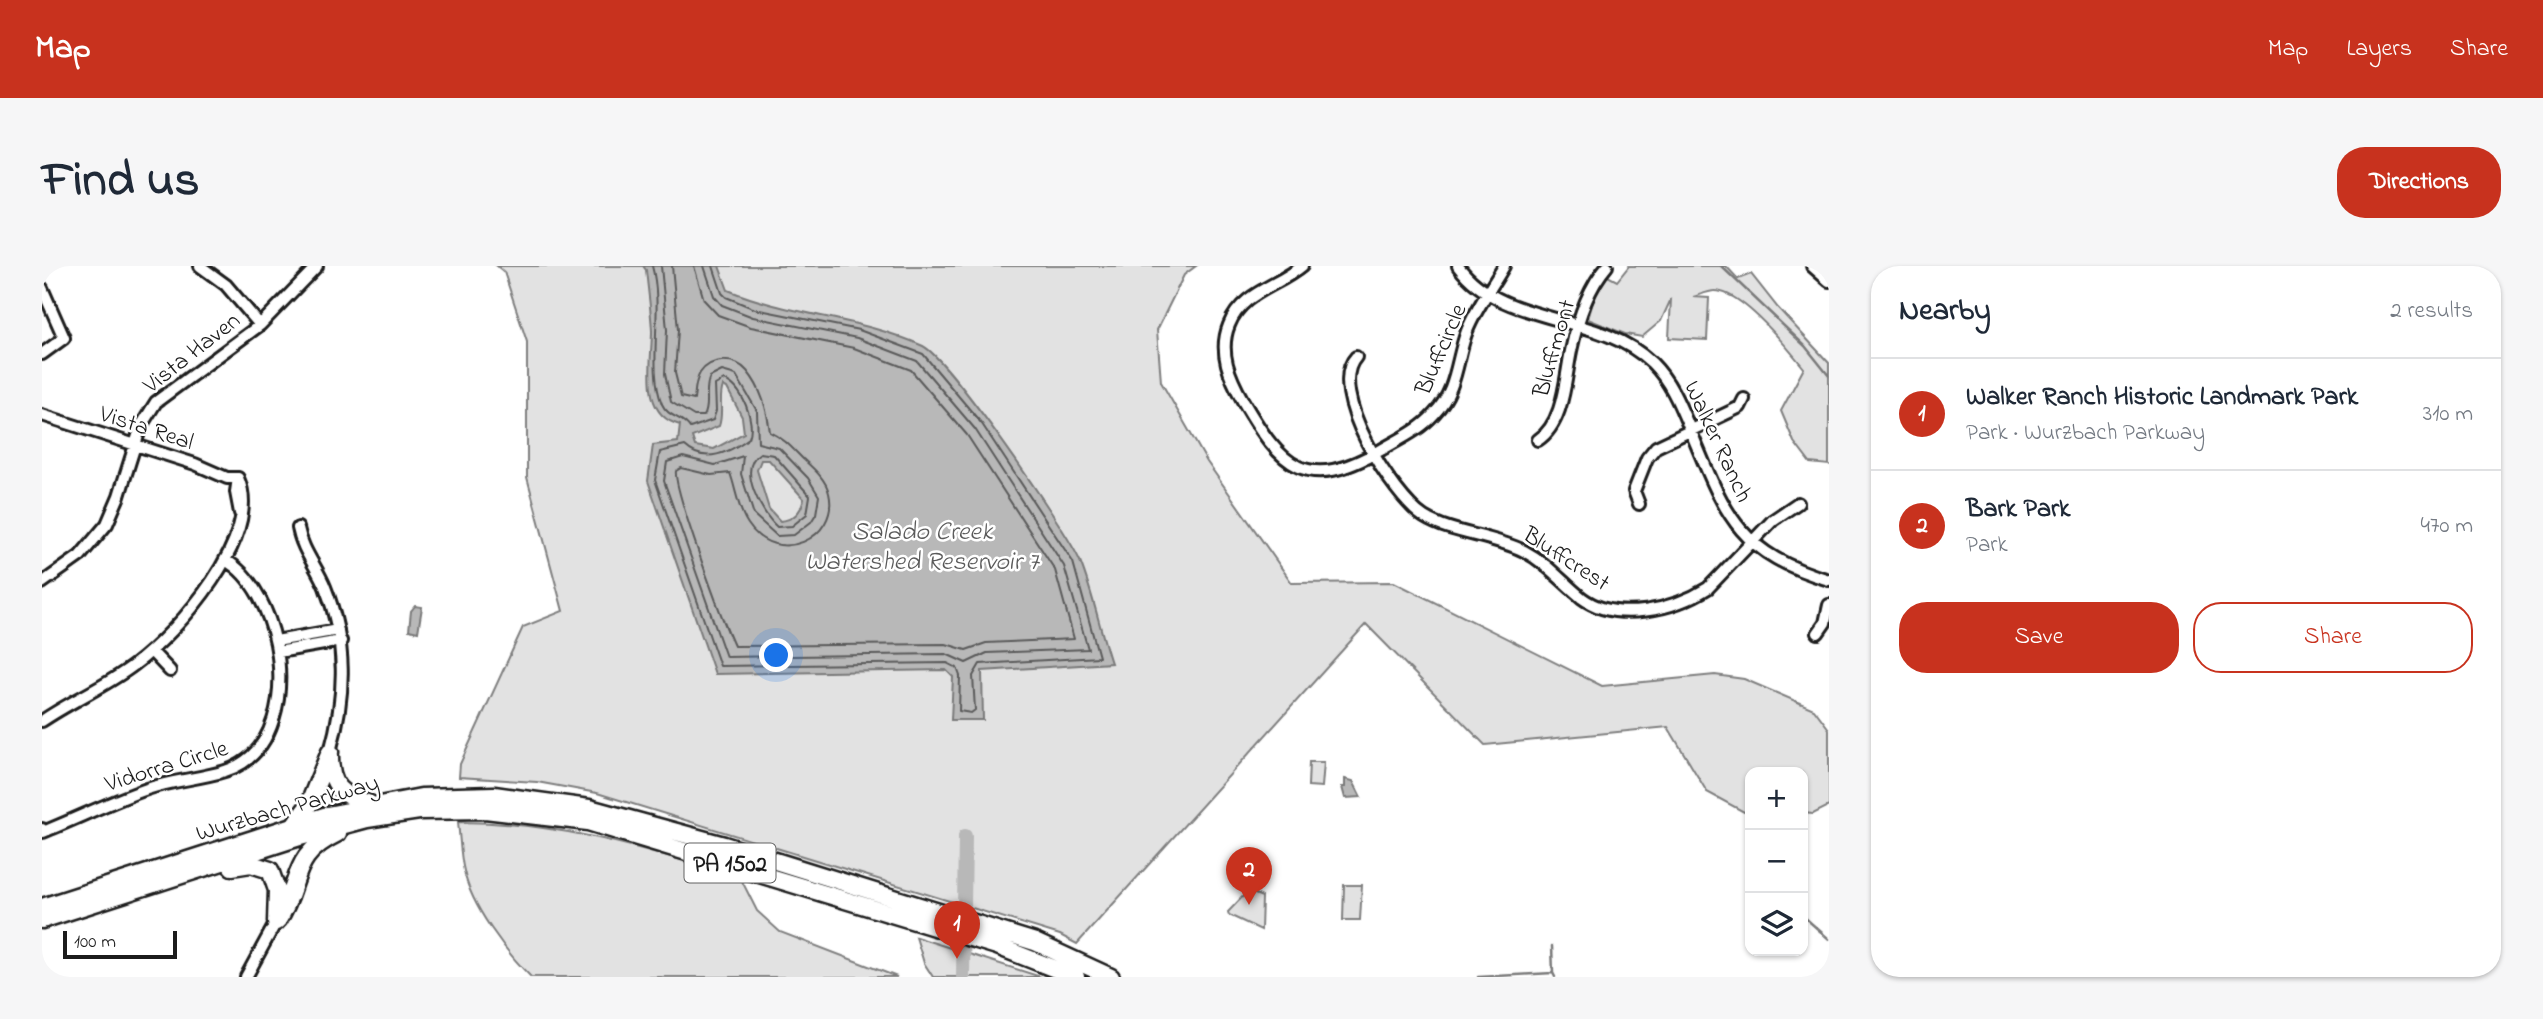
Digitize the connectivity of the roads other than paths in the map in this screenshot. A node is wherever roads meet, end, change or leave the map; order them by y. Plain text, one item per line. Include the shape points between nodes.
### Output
1 (200, 266) edge
2 (317, 266) edge
3 (1302, 266) edge
4 (1458, 266) edge
5 (1504, 266) edge
6 (1607, 266) edge
7 (1812, 266) edge
8 (1829, 281) edge
9 (42, 288) edge
10 (1489, 292) junction
11 (260, 324) junction
12 (1578, 325) junction
13 (42, 354) edge
14 (1356, 357) dead end
15 (1744, 399) dead end
16 (42, 415) edge
17 (1690, 430) junction
18 (1538, 440) dead end
19 (135, 444) junction
20 (1374, 454) junction
21 (1798, 503) dead end
22 (1639, 504) dead end
23 (298, 528) dead end
24 (1751, 542) junction
25 (225, 560) junction
26 (1829, 580) edge
27 (42, 583) edge
28 (1829, 605) edge
29 (338, 629) junction
30 (1818, 633) dead end
31 (306, 641) junction
32 (341, 641) junction
33 (277, 646) junction
34 (151, 651) junction
35 (170, 671) dead end
36 (42, 722) edge
37 (330, 752) junction
38 (456, 802) junction
39 (370, 812) junction
40 (295, 825) junction
41 (43, 831) edge
42 (114, 883) junction
43 (42, 899) edge
44 (42, 906) edge
45 (81, 907) junction
46 (42, 920) edge
47 (276, 922) junction
48 (246, 977) edge
49 (1076, 977) edge
50 (1111, 977) edge

1 - 11 street via 226,285
2 - 11 street, Vista Haven
3 - 20 street, Bluffcircle via 1249,298 1237,311 1226,337 1230,375 1270,446 1297,466 1333,471
4 - 10 street, Walker Ranch
5 - 10 street, Bluffcircle
6 - 12 street, Bluffmont via 1593,286
7 - 8 street
9 - 13 street via 64,338
10 - 12 street, Walker Ranch
10 - 20 street, Bluffcircle via 1466,332 1457,376 1443,404 1420,426
11 - 19 street, Vista Haven via 163,395 146,417
12 - 17 street, Walker Ranch via 1615,337 1650,362 1676,396
12 - 18 street, Bluffmont via 1560,404 1547,434
14 - 20 street, Bluffcrest via 1348,372 1348,396
15 - 17 street via 1740,407
16 - 19 street, Vista Real
17 - 22 street via 1656,447 1647,458 1634,491
17 - 24 street, Walker Ranch via 1723,505
19 - 25 street, Vista Real via 238,478 241,515
19 - 27 street, Vista Haven via 119,496 102,530 80,556
20 - 24 street, Bluffcrest via 1406,501 1425,518 1493,537 1526,552 1551,568 1583,599 1608,609 1656,609 1695,596
21 - 24 street, Bluffcrest
23 - 29 street via 302,546 324,584
24 - 26 street, Walker Ranch via 1770,558
25 - 33 street, Vidorra Circle via 240,571 260,599
25 - 34 street via 203,594
28 - 30 street
29 - 31 street
29 - 32 street
31 - 32 street
31 - 33 street
32 - 37 street via 341,703
33 - 41 street, Vidorra Circle via 279,686 272,723 261,746 244,763 147,789
34 - 35 street
34 - 36 street via 120,676
37 - 39 highway via 334,783
37 - 40 highway via 308,806
38 - 39 highway, Wurzbach Parkway / PA 1502 via 406,812
38 - 49 highway, Wurzbach Parkway / PA 1502 via 588,822 998,946
38 - 50 highway, Wurzbach Parkway / PA 1502 via 534,798 589,808 996,929
39 - 40 highway, Wurzbach Parkway / PA 1502
39 - 45 highway, Wurzbach Parkway / PA 1502
39 - 47 highway via 310,850 298,867 286,908
40 - 42 highway, Wurzbach Parkway / PA 1502
42 - 43 highway
42 - 44 highway, Wurzbach Parkway / PA 1502
45 - 46 highway, Wurzbach Parkway / PA 1502
45 - 47 highway via 123,900 251,864 265,867 275,879
47 - 48 street

